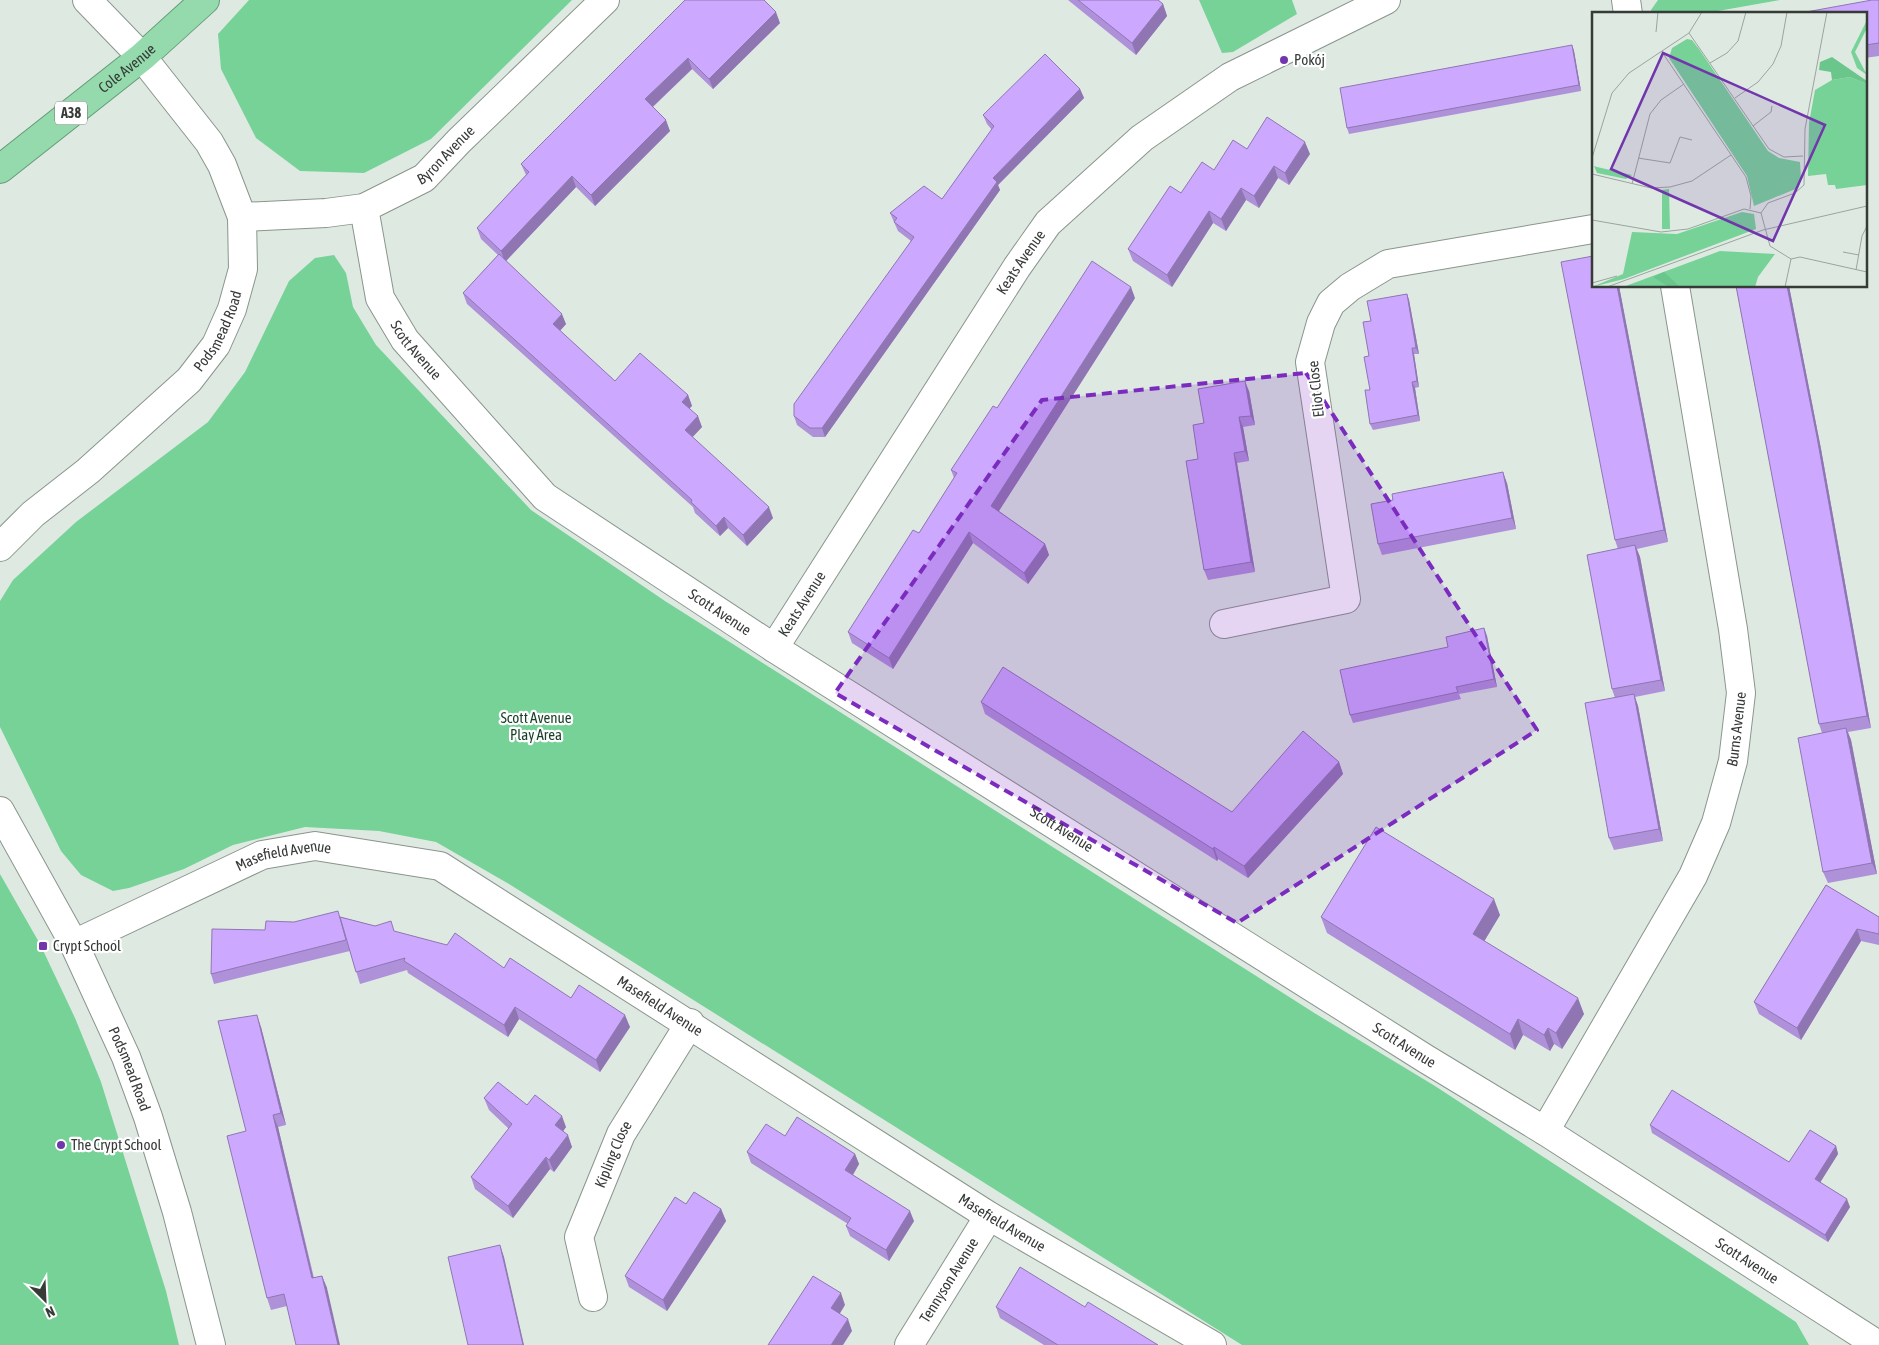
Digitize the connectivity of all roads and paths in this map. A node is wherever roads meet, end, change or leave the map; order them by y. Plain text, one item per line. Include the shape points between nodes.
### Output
1 (87, 0) edge
2 (205, 0) edge
3 (604, 0) edge
4 (1386, 0) edge
5 (142, 57) junction
6 (0, 169) edge
7 (364, 208) junction
8 (242, 217) junction
9 (1592, 229) edge
10 (1675, 288) edge
11 (0, 548) edge
12 (1224, 624) dead end
13 (774, 648) junction
14 (0, 810) edge
15 (74, 944) junction
16 (690, 1023) junction
17 (1545, 1131) junction
18 (989, 1216) junction
19 (593, 1297) dead end
20 (211, 1345) edge
21 (909, 1345) edge
22 (1212, 1345) edge
23 (1878, 1345) edge

1 - 5 street, Podsmead Road
2 - 5 highway, Cole Avenue / A38
3 - 7 street, Byron Avenue via 424,178
4 - 13 street, Keats Avenue via 1230,77 1142,138 1048,223
5 - 6 highway, Cole Avenue / A38
5 - 8 street, Podsmead Road via 209,142 222,165
7 - 8 street, Byron Avenue
7 - 13 street, Scott Avenue via 380,298 405,340 545,497
8 - 11 street, Podsmead Road via 243,269 232,309 216,345 189,380 88,471 34,514
9 - 12 street, Eliot Close via 1388,264 1350,287 1331,304 1321,323 1310,362 1346,599
10 - 17 street, Burns Avenue via 1741,693 1733,761 1716,823 1692,876
13 - 17 street, Scott Avenue via 1426,1060
14 - 15 street, Podsmead Road
15 - 16 street, Masefield Avenue via 262,855 316,846 440,866
15 - 20 street, Podsmead Road via 126,1057 148,1117 177,1212
16 - 18 street, Masefield Avenue
16 - 19 street, Kipling Close via 621,1134 579,1238
17 - 23 street, Scott Avenue
18 - 21 street, Tennyson Avenue
18 - 22 street, Masefield Avenue

